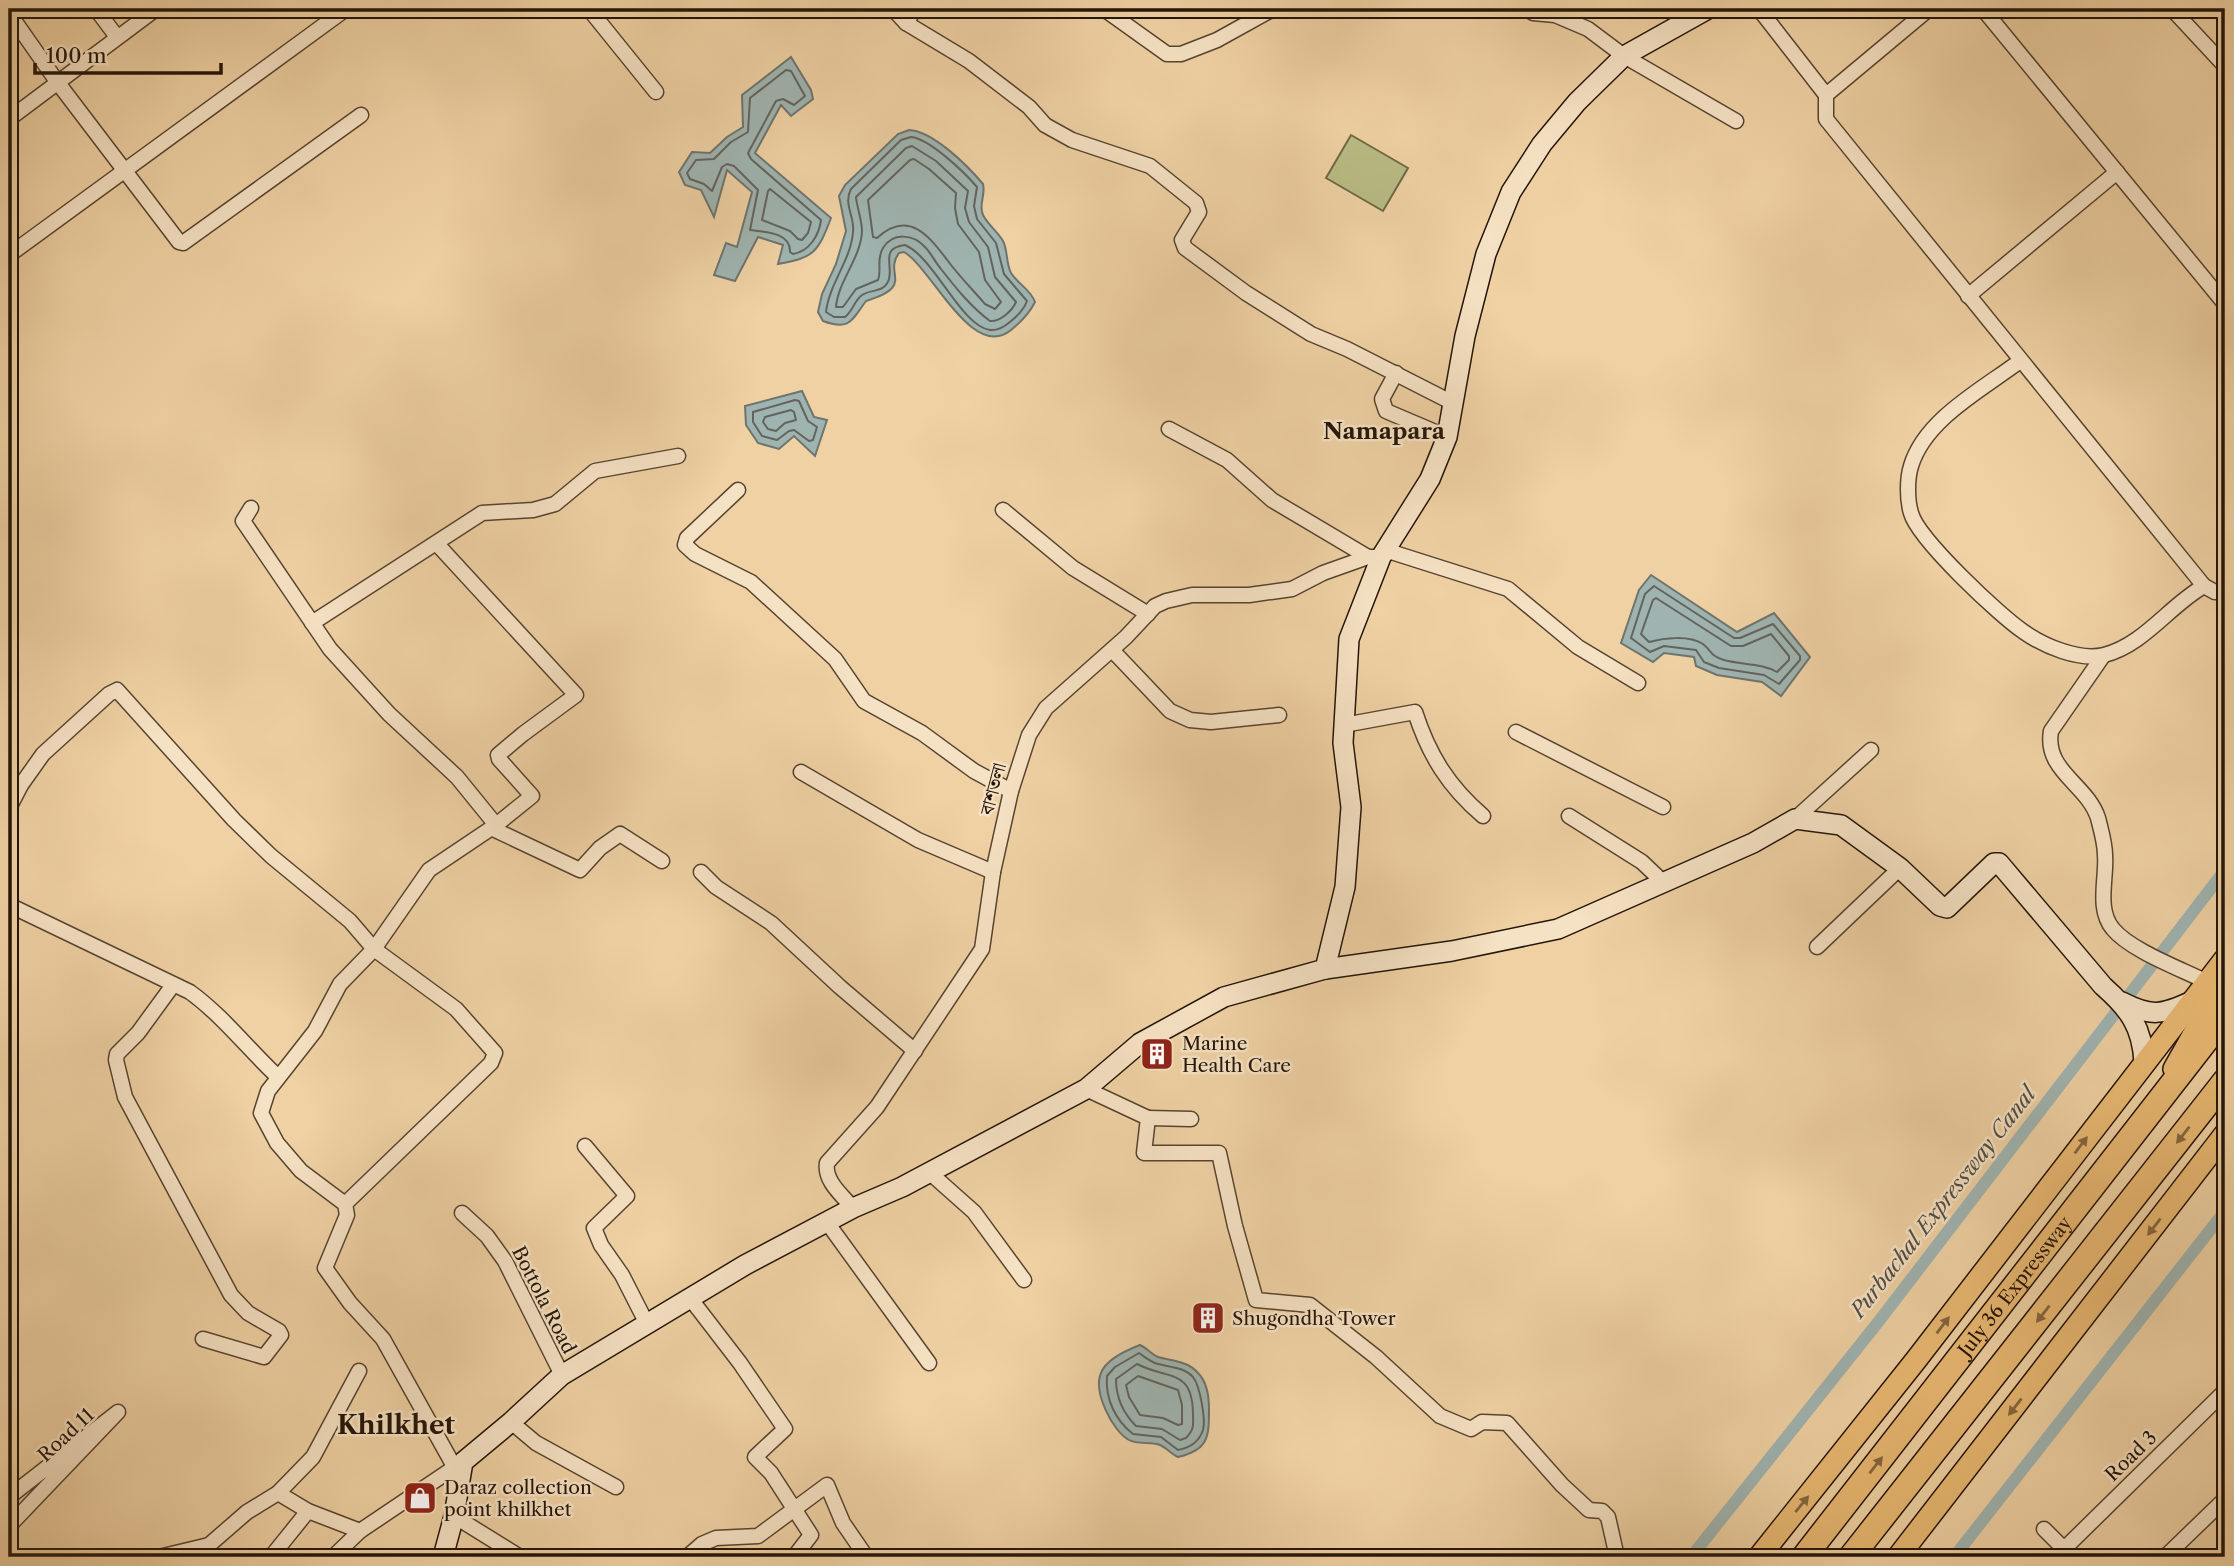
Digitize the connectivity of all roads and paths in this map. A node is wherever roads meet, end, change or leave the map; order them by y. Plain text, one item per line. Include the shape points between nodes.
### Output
1 (96, 9) edge
2 (156, 9) edge
3 (346, 9) edge
4 (590, 9) edge
5 (893, 9) edge
6 (915, 9) edge
7 (1273, 9) edge
8 (1527, 9) edge
9 (1708, 9) edge
10 (1759, 9) edge
11 (1929, 9) edge
12 (1983, 9) edge
13 (2172, 9) edge
14 (1113, 11) edge
15 (9, 13) edge
16 (905, 23) junction
17 (117, 37) junction
18 (1624, 56) junction
19 (2225, 66) edge
20 (58, 83) junction
21 (656, 92) dead end
22 (1826, 95) junction
23 (361, 115) dead end
24 (9, 119) edge
25 (1736, 121) dead end
26 (123, 171) junction
27 (2117, 172) junction
28 (9, 255) edge
29 (1968, 296) junction
30 (2225, 303) edge
31 (2020, 360) junction
32 (1396, 373) junction
33 (1453, 403) junction
34 (1169, 429) dead end
35 (1447, 437) junction
36 (678, 456) dead end
37 (738, 490) dead end
38 (251, 508) dead end
39 (1003, 510) dead end
40 (436, 544) junction
41 (1378, 555) junction
42 (2204, 586) junction
43 (2225, 592) edge
44 (1148, 614) junction
45 (313, 622) junction
46 (1111, 650) junction
47 (2103, 656) junction
48 (1638, 683) dead end
49 (1279, 715) dead end
50 (1344, 725) junction
51 (1516, 732) dead end
52 (1871, 750) dead end
53 (801, 772) dead end
54 (1011, 791) junction
55 (1663, 807) dead end
56 (9, 808) edge
57 (1483, 816) dead end
58 (1569, 816) dead end
59 (1795, 819) junction
60 (494, 827) junction
61 (662, 861) dead end
62 (1900, 868) junction
63 (701, 872) dead end
64 (993, 872) junction
65 (1664, 883) junction
66 (9, 905) edge
67 (1817, 947) dead end
68 (374, 949) junction
69 (2225, 958) edge
70 (1325, 969) junction
71 (173, 985) junction
72 (2216, 986) edge
73 (2121, 1001) junction
74 (2192, 1001) junction
75 (2225, 1016) edge
76 (915, 1051) junction
77 (2144, 1062) junction
78 (278, 1077) junction
79 (2225, 1081) edge
80 (1086, 1089) junction
81 (2160, 1099) junction
82 (1148, 1118) junction
83 (1191, 1119) dead end
84 (2225, 1134) edge
85 (585, 1146) dead end
86 (929, 1172) junction
87 (345, 1204) junction
88 (853, 1208) junction
89 (462, 1213) dead end
90 (826, 1221) junction
91 (1024, 1280) dead end
92 (690, 1298) junction
93 (648, 1324) junction
94 (203, 1339) dead end
95 (929, 1363) dead end
96 (359, 1371) dead end
97 (562, 1375) junction
98 (2225, 1391) edge
99 (118, 1412) junction
100 (512, 1422) junction
101 (459, 1465) junction
102 (616, 1487) dead end
103 (278, 1493) junction
104 (9, 1497) edge
105 (2225, 1499) edge
106 (793, 1509) junction
107 (308, 1511) junction
108 (9, 1515) edge
109 (454, 1516) junction
110 (9, 1526) edge
111 (2044, 1529) dead end
112 (360, 1531) junction
113 (2068, 1553) edge
114 (865, 1555) dead end
115 (159, 1557) edge
116 (271, 1557) edge
117 (333, 1557) edge
118 (443, 1557) edge
119 (520, 1557) edge
120 (687, 1557) edge
121 (794, 1557) edge
122 (1617, 1557) edge
123 (1759, 1557) edge
124 (1804, 1557) edge
125 (1851, 1557) edge
126 (1898, 1557) edge
127 (2165, 1557) edge

1 - 17 street
2 - 17 street
3 - 26 street
4 - 21 street
5 - 16 street
6 - 16 street
7 - 14 street via 1181,54 1167,54
8 - 18 street via 1588,29
9 - 18 street
10 - 22 street
11 - 22 street
12 - 27 street
13 - 19 street
15 - 20 street
16 - 32 street via 969,61 1045,125 1072,140 1150,166 1196,203 1199,212 1182,240 1185,248 1311,334
17 - 20 street
18 - 25 street
18 - 33 street via 1542,144 1511,192 1486,254
20 - 24 street
20 - 26 street
22 - 29 street via 1826,119
23 - 26 street via 183,243 174,238
26 - 28 street
27 - 29 street
27 - 30 street
29 - 31 street
31 - 42 street
31 - 47 street via 1926,435 1911,465 1911,514 1934,549 2025,633 2063,651
32 - 33 street
32 - 35 street via 1382,400 1386,411
33 - 35 street
34 - 41 street via 1227,460 1272,500
35 - 41 street via 1430,478
36 - 40 street via 595,471 555,505 482,513
37 - 54 street via 685,545 751,582 835,659 864,701
38 - 45 street via 243,521
39 - 44 street via 1073,568
40 - 45 street
40 - 60 street via 576,695 498,755 532,795
41 - 44 street, বাশতলা via 1292,589 1249,596 1192,595 1154,606
41 - 48 street via 1508,589 1578,648
41 - 50 street via 1349,639
42 - 43 street
42 - 47 street via 2129,644
44 - 46 street, বাশতলা
45 - 60 street via 330,649 388,714 457,776
46 - 49 street via 1170,711 1190,720
46 - 54 street, বাশতলা via 1046,708 1029,735
47 - 72 street via 2051,731 2049,745 2097,814 2105,855 2105,912 2121,937
50 - 57 street via 1415,712 1442,772 1459,796
50 - 70 street via 1351,807 1345,887
51 - 55 street
52 - 59 street
53 - 64 street via 918,840
54 - 64 street, বাশতলা
56 - 68 street via 43,754 117,690 234,820 349,921
58 - 65 street via 1642,862
59 - 62 street via 1841,825
59 - 65 street
60 - 61 street via 580,870 620,834
60 - 68 street via 429,870
62 - 67 street
62 - 73 street via 1947,908 1999,863 2103,986
63 - 76 street via 771,923
64 - 76 street, বাশতলা via 982,949
65 - 70 street via 1558,929 1451,951
66 - 71 street
68 - 78 street via 340,984 315,1031
68 - 87 street via 456,1009 495,1053 491,1062
69 - 72 main road
70 - 80 street via 1224,997 1140,1043
71 - 78 street via 214,1010
71 - 94 street via 116,1056 125,1097 231,1294 248,1313 281,1335 264,1357
72 - 74 main road
72 - 81 main road
73 - 74 street via 2141,1012 2160,1013
73 - 77 street via 2142,1038
74 - 77 main road
75 - 81 highway, July 36 Expressway
76 - 88 street, বাশতলা via 877,1107 827,1163 829,1179
123 -> 77 main road
78 - 87 street via 261,1112 276,1143 302,1171
79 -> 125 highway, July 36 Expressway
80 - 82 street
80 - 86 street
124 -> 81 highway, July 36 Expressway
82 - 83 street
82 - 122 street via 1144,1153 1219,1153 1256,1300 1310,1305 1440,1416 1471,1429 1482,1422 1507,1423 1562,1485 1589,1510 1602,1510 1608,1517
84 -> 126 main road
85 - 93 street via 627,1196 594,1228
86 - 88 street
86 - 91 street via 974,1212
87 - 101 street via 347,1214 325,1268 383,1339
88 - 90 street
89 - 97 street, Bottola Road via 505,1261
90 - 92 street
90 - 95 street
92 - 93 street
92 - 106 street via 785,1429 754,1457
93 - 97 street
96 - 103 street via 313,1457
97 - 100 street
98 - 113 street, Road 3
99 - 104 street
99 - 108 street, Road 11
99 - 110 street
100 - 101 street
100 - 102 street via 536,1443
101 - 109 street
101 - 112 street
103 - 107 street
103 - 115 street via 209,1545
105 - 127 street
106 - 114 street via 827,1485 842,1523
106 - 120 street via 758,1536 716,1538
106 - 121 street via 811,1535
107 - 112 street
107 - 116 street
109 - 118 street
109 - 119 street
111 - 113 street
112 - 117 street

